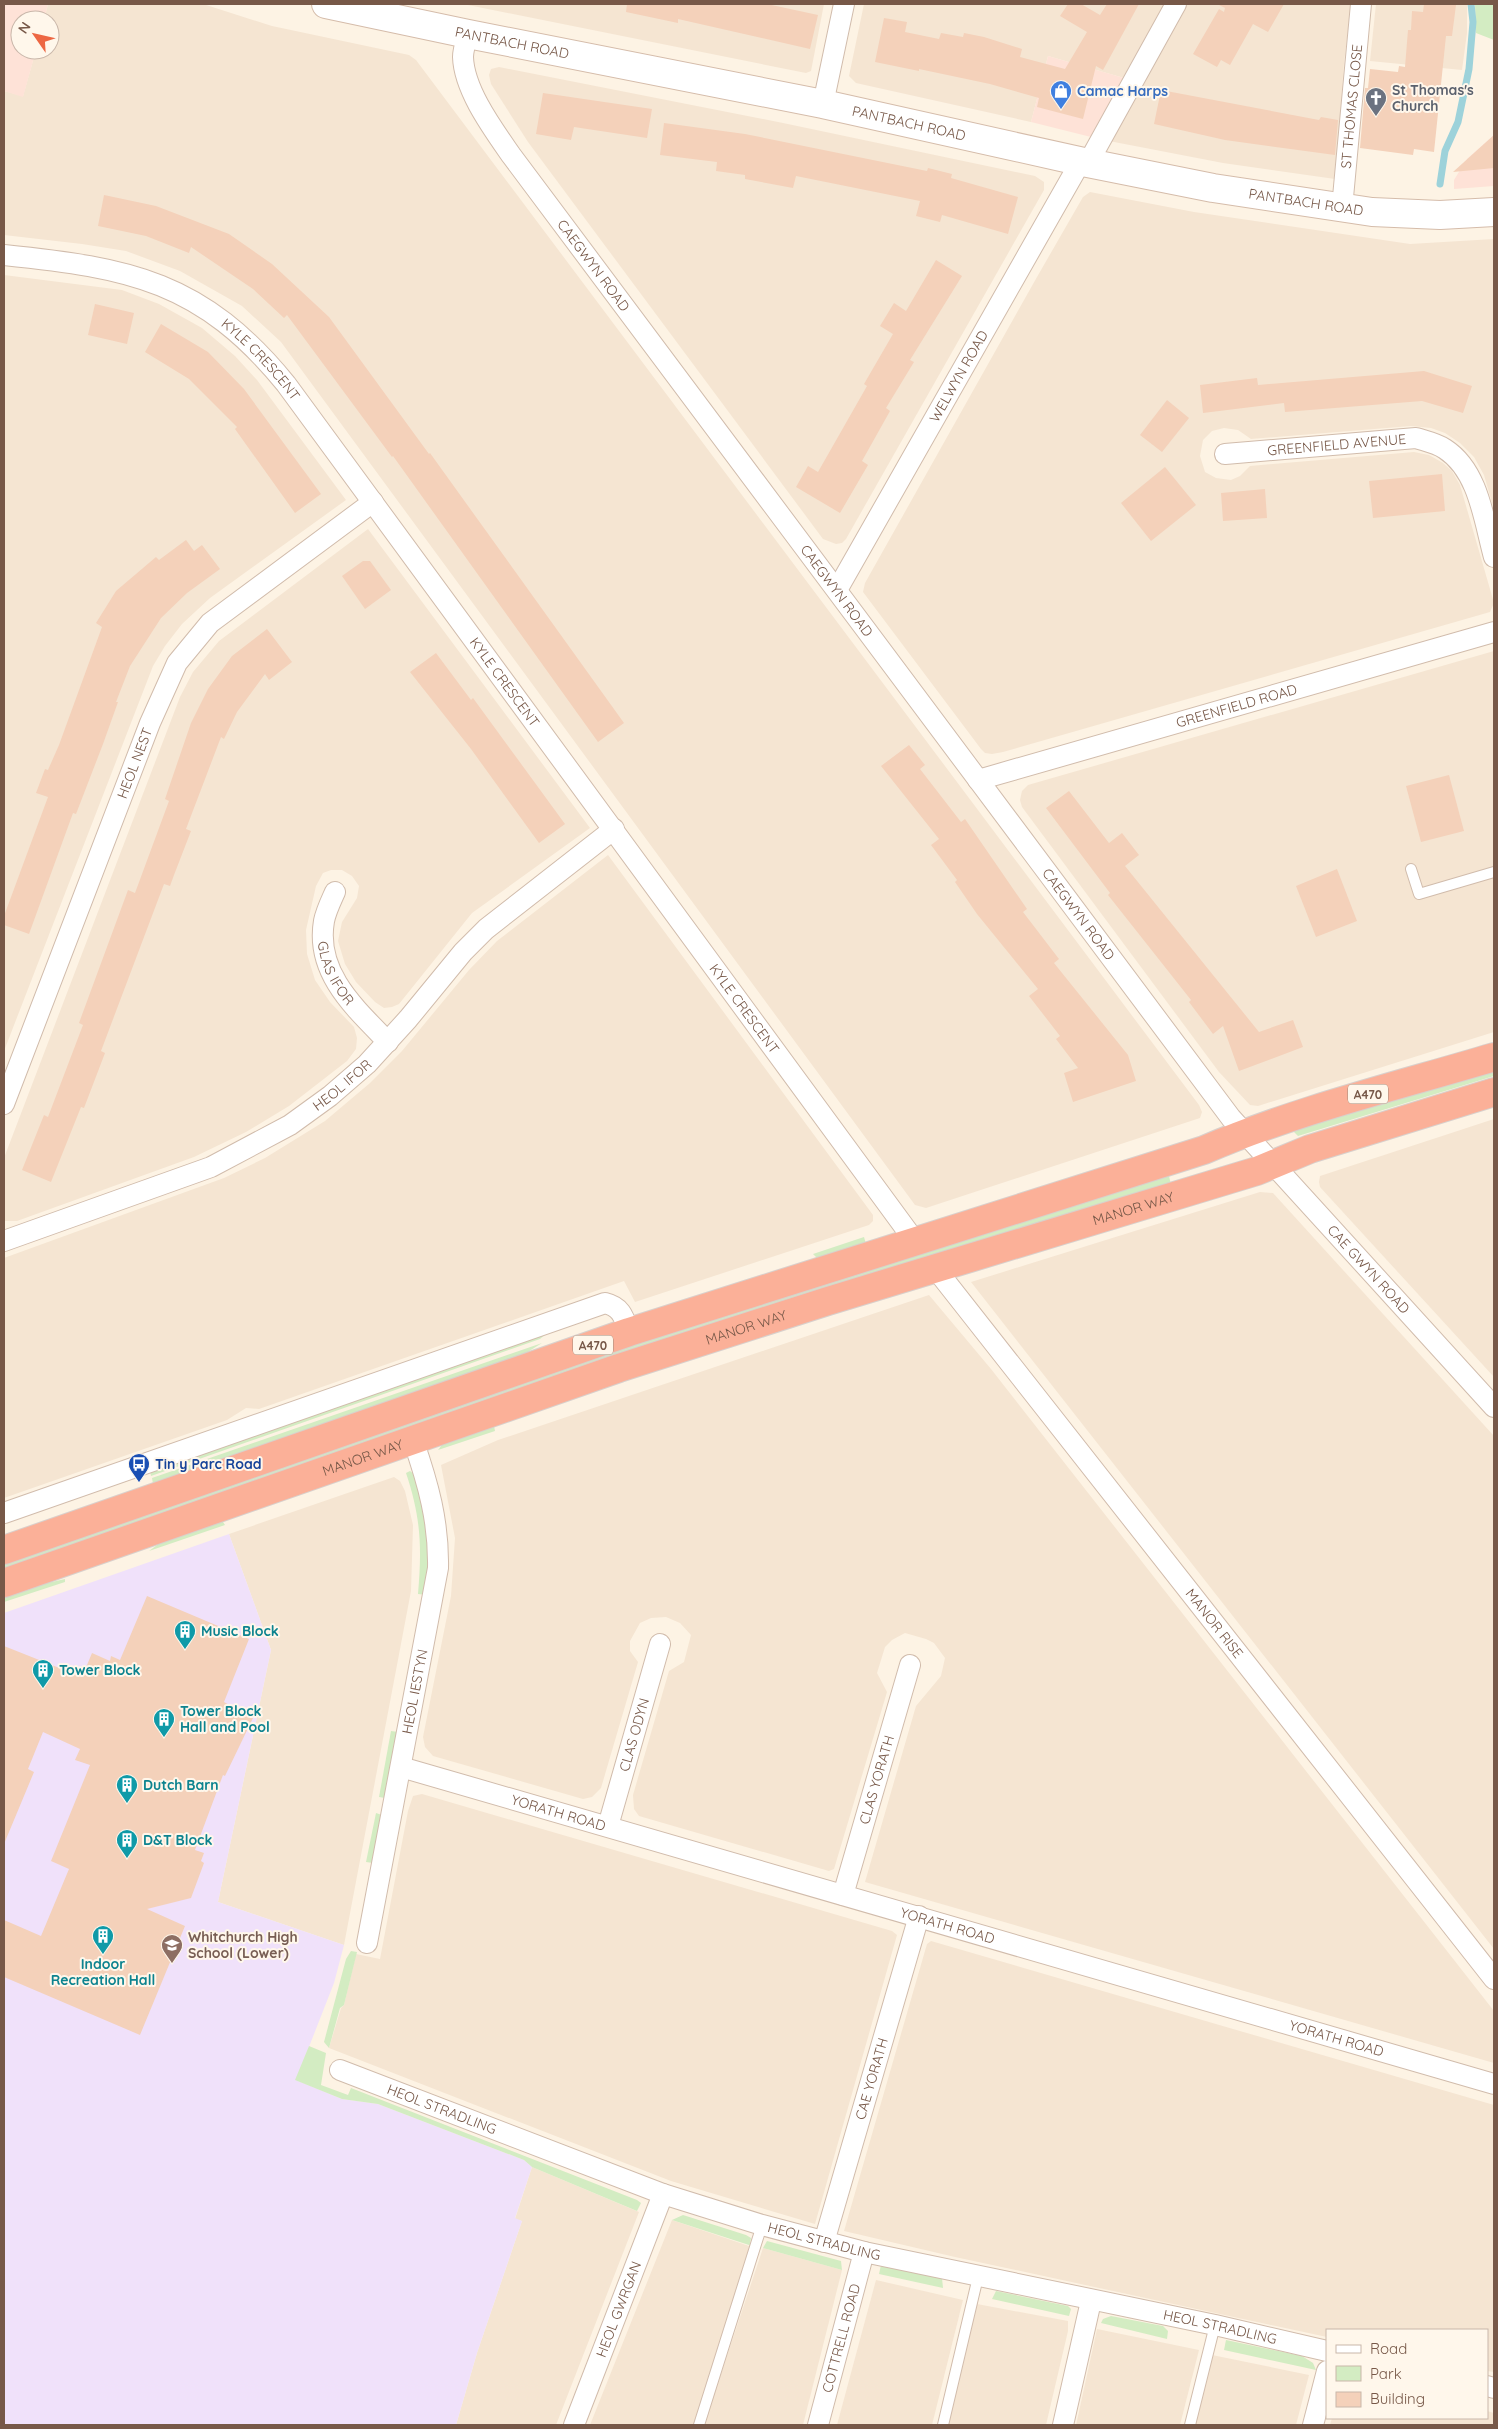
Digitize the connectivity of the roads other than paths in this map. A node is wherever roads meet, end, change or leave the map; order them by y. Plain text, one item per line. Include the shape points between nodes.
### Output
1 (326, 4) edge
2 (844, 4) edge
3 (1176, 4) edge
4 (1361, 4) edge
5 (468, 34) junction
6 (823, 104) junction
7 (1084, 162) junction
8 (1342, 208) junction
9 (1494, 212) edge
10 (4, 256) edge
11 (1225, 454) dead end
12 (373, 502) junction
13 (1494, 557) edge
14 (837, 590) junction
15 (1494, 632) edge
16 (978, 780) junction
17 (614, 829) junction
18 (1412, 870) dead end
19 (1494, 872) edge
20 (335, 892) dead end
21 (388, 1042) junction
22 (1494, 1058) edge
23 (1494, 1092) edge
24 (4, 1104) edge
25 (1243, 1133) junction
26 (1272, 1166) junction
27 (914, 1240) junction
28 (4, 1241) edge
29 (935, 1268) junction
30 (630, 1332) junction
31 (1494, 1407) edge
32 (413, 1440) junction
33 (4, 1513) edge
34 (4, 1550) edge
35 (4, 1583) edge
36 (660, 1644) dead end
37 (910, 1665) dead end
38 (401, 1766) junction
39 (608, 1826) junction
40 (843, 1895) junction
41 (919, 1916) junction
42 (367, 1943) dead end
43 (1494, 1979) edge
44 (340, 2070) dead end
45 (1494, 2084) edge
46 (663, 2194) junction
47 (762, 2225) junction
48 (824, 2242) junction
49 (864, 2252) junction
50 (978, 2277) junction
51 (1091, 2301) junction
52 (1215, 2326) junction
53 (1326, 2352) edge
54 (1326, 2375) edge
55 (574, 2425) edge
56 (699, 2425) edge
57 (818, 2425) edge
58 (943, 2425) edge
59 (1063, 2425) edge
60 (1190, 2425) edge
61 (1313, 2425) edge

1 - 5 street, PANTBACH ROAD
2 - 6 street
3 - 7 street, WELWYN ROAD
4 - 8 street, ST THOMAS CLOSE
5 - 6 street, PANTBACH ROAD
5 - 14 street, CAEGWYN ROAD via 463,57 465,71 488,121
6 - 7 street, PANTBACH ROAD
7 - 8 street, PANTBACH ROAD via 1213,188
7 - 14 street, WELWYN ROAD
8 - 9 street, PANTBACH ROAD via 1440,215
10 - 12 street, KYLE CRESCENT via 76,263 133,275 162,285 215,314 253,345 269,363
11 - 13 street, GREENFIELD AVENUE via 1416,438 1430,442 1444,448 1464,467 1476,494
12 - 17 street, KYLE CRESCENT
12 - 24 street, HEOL NEST via 210,623 177,663 150,723
14 - 16 street, CAEGWYN ROAD
15 - 16 street, GREENFIELD ROAD
16 - 25 street, CAEGWYN ROAD
17 - 21 street, HEOL IFOR via 486,929
17 - 27 street, KYLE CRESCENT
18 - 19 lane via 1419,894
20 - 21 street, GLAS IFOR via 324,919 322,942 328,968 340,990
21 - 28 street, HEOL IFOR via 330,1096 290,1125 251,1147 169,1183
22 - 25 highway, A470
23 - 26 highway, MANOR WAY / A470 via 1310,1149
25 - 26 street, CAE GWYN ROAD
25 - 27 highway, A470 via 1204,1150
26 - 29 highway, MANOR WAY / A470
26 - 31 street, CAE GWYN ROAD
27 - 30 highway, A470
29 - 32 highway, MANOR WAY / A470 via 628,1365
29 - 43 street, MANOR RISE
30 - 33 street via 621,1311 615,1305 606,1304
30 - 34 highway, A470
32 - 35 highway, MANOR WAY / A470
32 - 38 street, HEOL IESTYN via 433,1500 438,1568
36 - 39 street, CLAS ODYN
37 - 40 street, CLAS YORATH
38 - 39 street, YORATH ROAD
38 - 42 street, HEOL IESTYN
39 - 40 street, YORATH ROAD
40 - 41 street, YORATH ROAD
41 - 45 street, YORATH ROAD
41 - 48 street, CAE YORATH
44 - 46 street, HEOL STRADLING
46 - 47 street, HEOL STRADLING
46 - 55 street, HEOL GWRGAN
47 - 48 street, HEOL STRADLING
47 - 56 lane
48 - 49 street, HEOL STRADLING
49 - 50 street, HEOL STRADLING
49 - 57 street, COTTRELL ROAD
50 - 51 street, HEOL STRADLING
50 - 58 lane
51 - 52 street, HEOL STRADLING
51 - 59 street
52 - 53 street, HEOL STRADLING
52 - 60 lane
54 - 61 street

